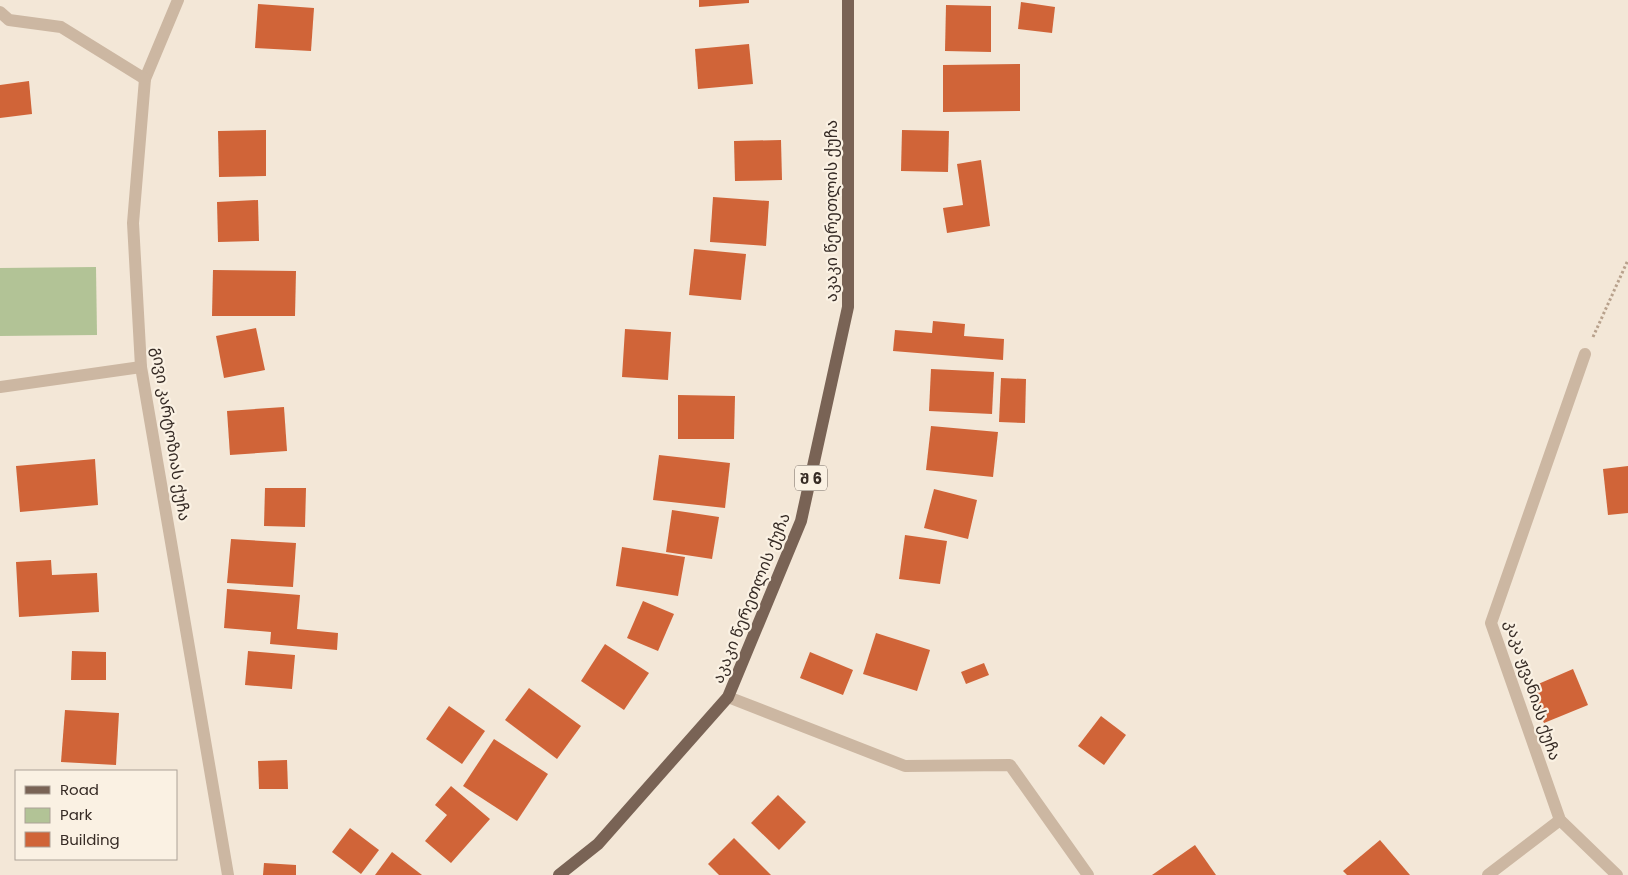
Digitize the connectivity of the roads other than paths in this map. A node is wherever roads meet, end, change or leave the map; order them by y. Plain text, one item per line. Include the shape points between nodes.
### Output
1 (178, 0) edge
2 (848, 0) edge
3 (3, 18) edge
4 (145, 79) junction
5 (1585, 354) road end
6 (141, 366) junction
7 (0, 387) edge
8 (728, 697) junction
9 (1560, 820) junction
10 (228, 875) edge
11 (559, 875) edge
12 (1088, 875) edge
13 (1488, 875) edge
14 (1617, 875) edge

1 - 4 street, გივი კარტოზიას ქუჩა
2 - 8 main road, აკაკი წერეთლის ქუჩა / შ 6 via 848,307 801,521
3 - 4 street via 61,27
4 - 6 street, გივი კარტოზიას ქუჩა via 134,223
5 - 9 street, კაკა ჟვანიას ქუჩა via 1491,623
6 - 7 street
6 - 10 street, გივი კარტოზიას ქუჩა
8 - 11 main road, აკაკი წერეთლის ქუჩა / შ 6 via 598,844
8 - 12 street via 905,766 1010,765
9 - 13 street
9 - 14 street, კაკა ჟვანიას ქუჩა

